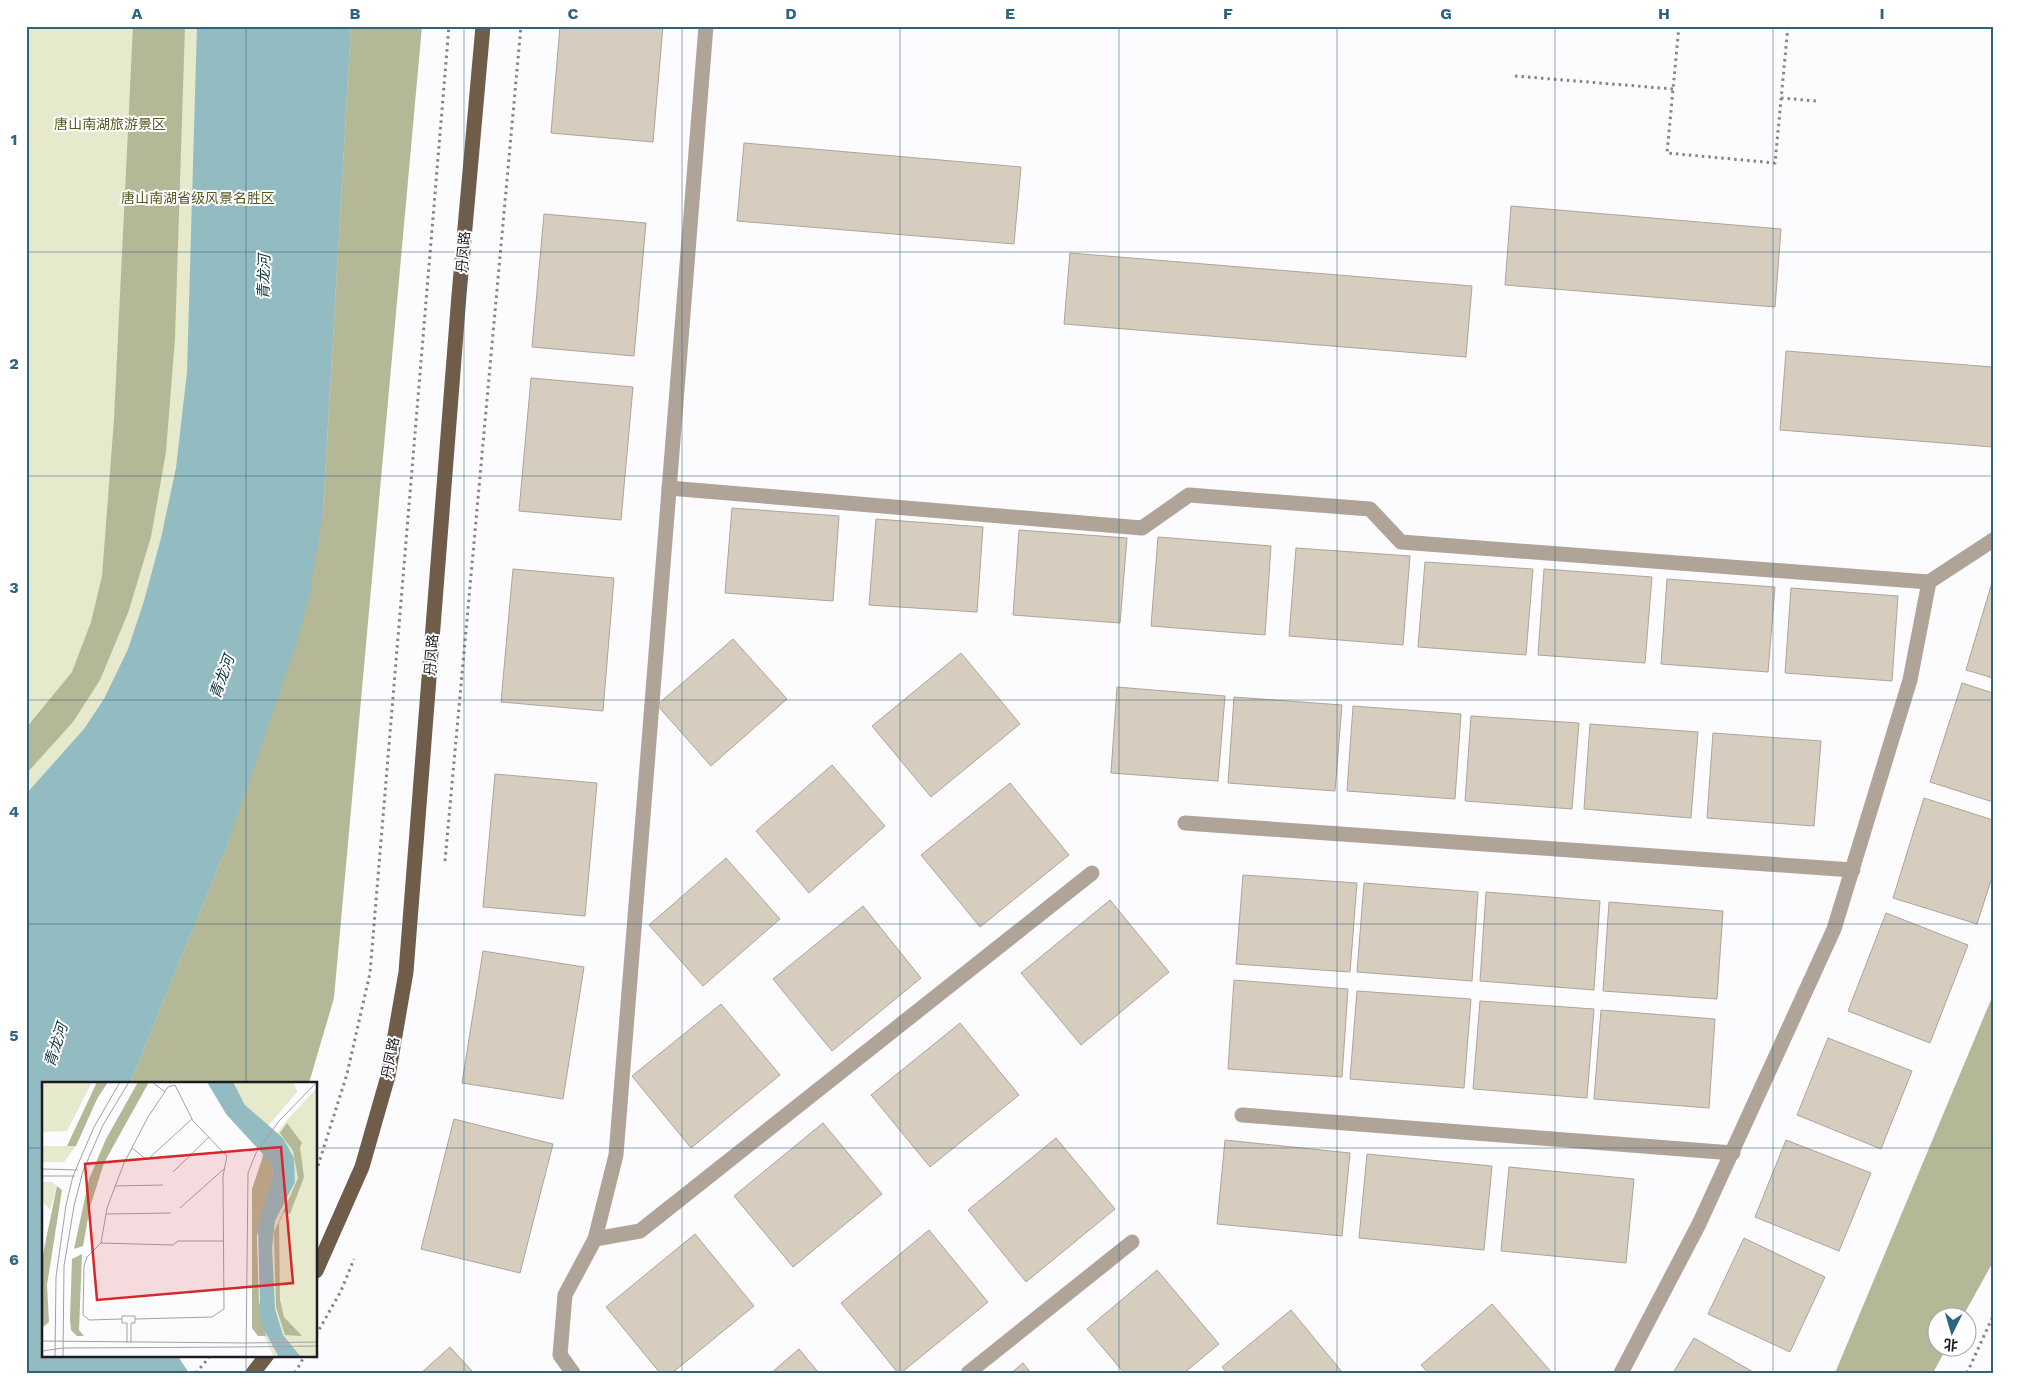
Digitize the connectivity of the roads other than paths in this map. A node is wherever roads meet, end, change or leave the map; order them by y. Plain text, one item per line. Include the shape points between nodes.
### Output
1 (483, 26) edge
2 (706, 26) edge
3 (669, 488) junction
4 (1993, 540) edge
5 (1929, 582) junction
6 (1185, 823) dead end
7 (1853, 870) junction
8 (1092, 873) dead end
9 (1242, 1115) dead end
10 (1733, 1153) junction
11 (595, 1239) junction
12 (1132, 1242) dead end
13 (318, 1266) edge
14 (265, 1358) edge
15 (253, 1373) edge
16 (573, 1373) edge
17 (968, 1373) edge
18 (1621, 1373) edge

1 - 13 main road, 丹凤路 via 406,972 388,1076 362,1167
2 - 3 lane
3 - 5 lane via 1142,528 1189,495 1370,509 1401,542
3 - 11 lane via 616,1155
4 - 5 lane
5 - 7 lane via 1910,680
6 - 7 lane
7 - 10 lane via 1834,929
8 - 11 lane via 640,1231
9 - 10 lane
10 - 18 lane
11 - 16 lane via 565,1295 560,1355
12 - 17 lane
14 - 15 main road

